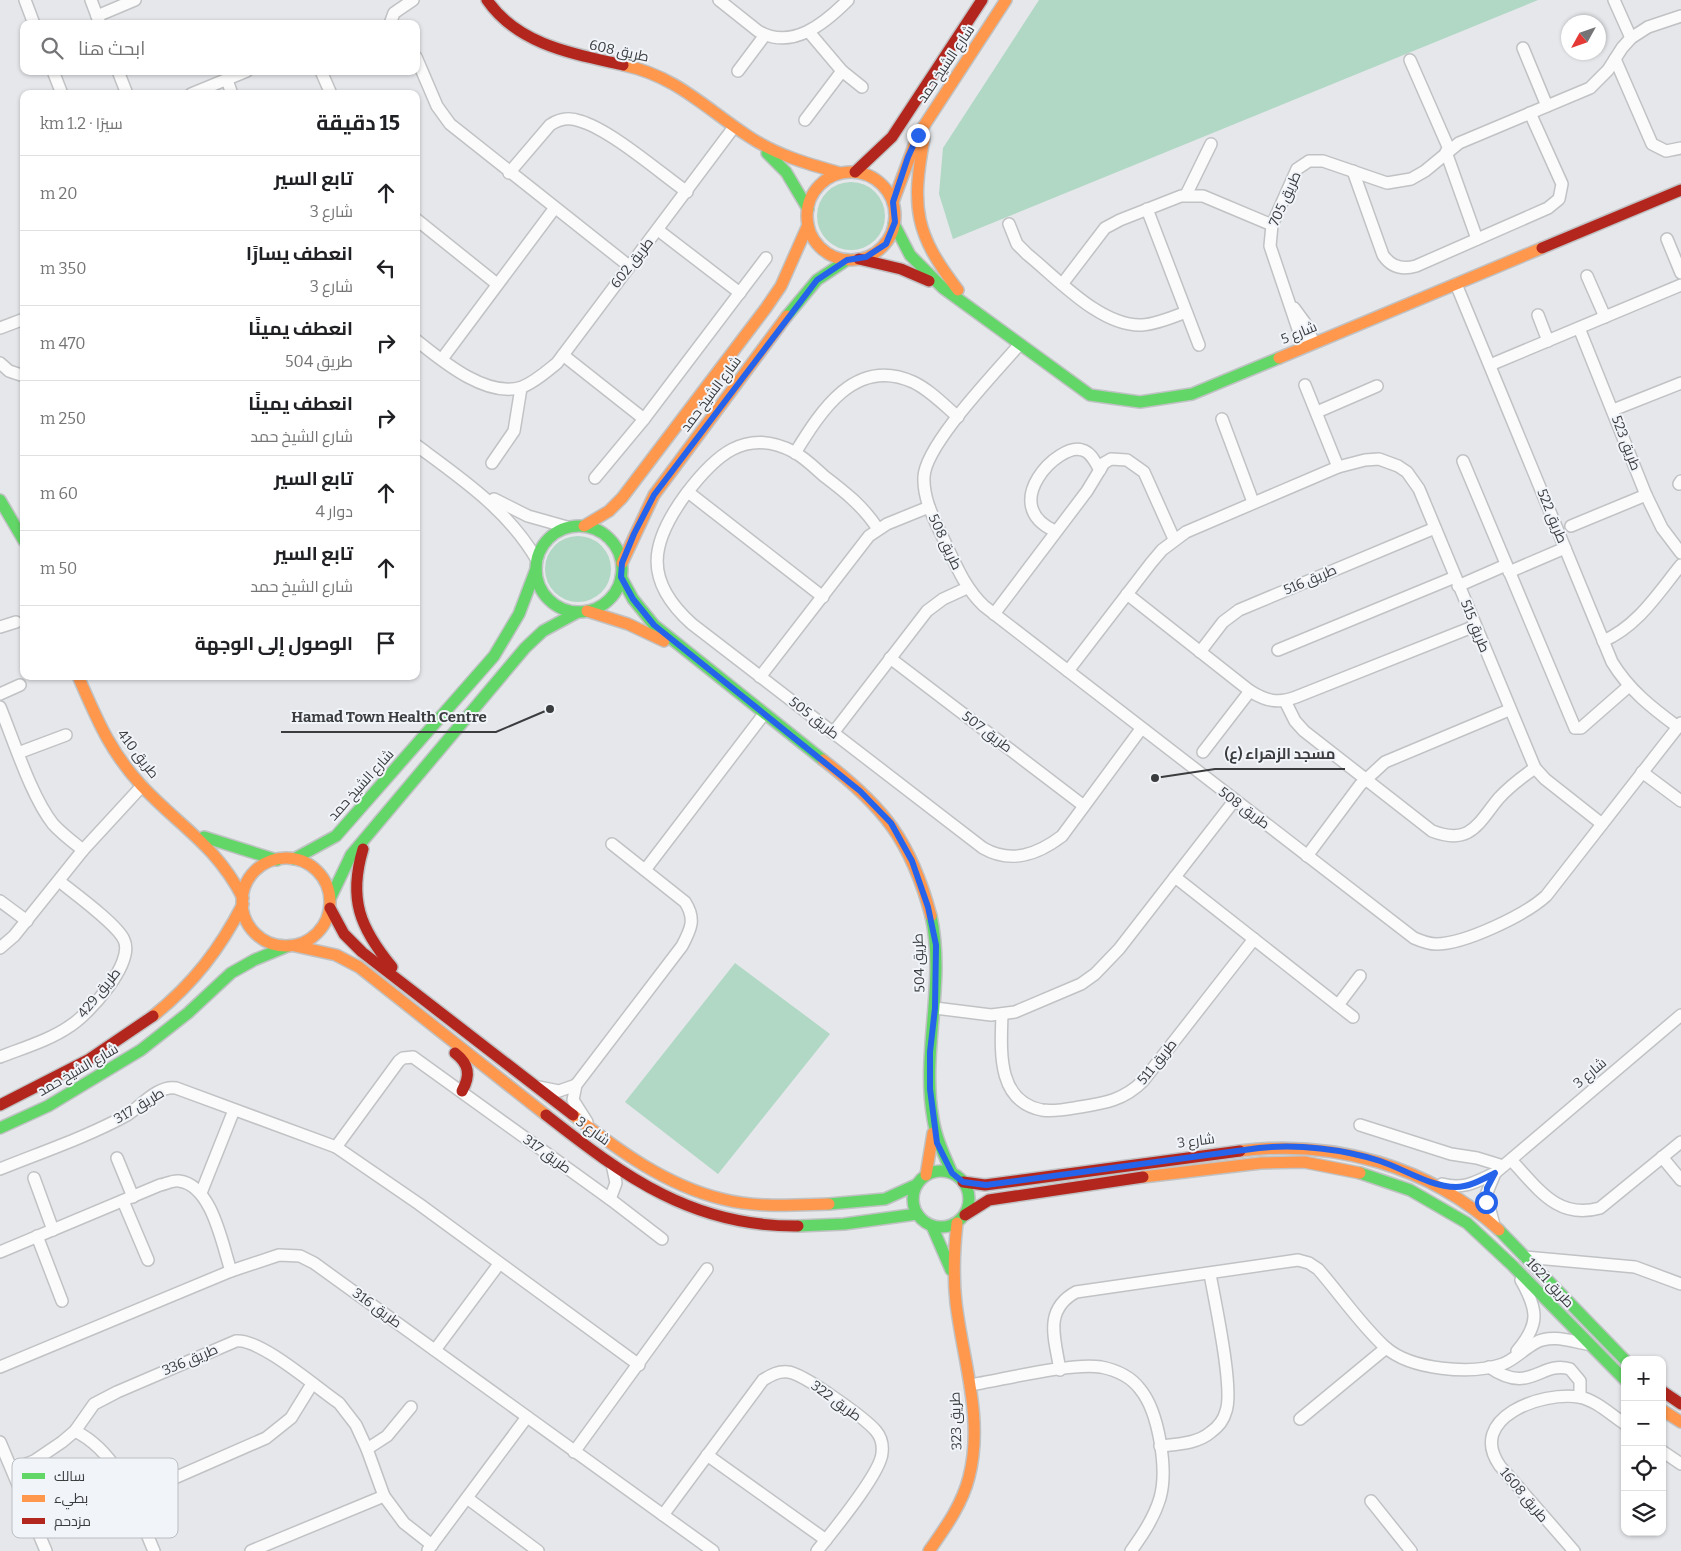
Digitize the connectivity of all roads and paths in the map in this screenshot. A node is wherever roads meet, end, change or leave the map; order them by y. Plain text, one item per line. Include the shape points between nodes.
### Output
1 (25, 0) edge
2 (91, 0) edge
3 (135, 0) edge
4 (413, 0) edge
5 (487, 0) edge
6 (718, 0) edge
7 (848, 0) edge
8 (982, 0) edge
9 (1006, 0) edge
10 (1614, 0) edge
11 (1681, 16) edge
12 (32, 20) edge
13 (98, 20) edge
14 (391, 20) edge
15 (809, 32) junction
16 (765, 35) junction
17 (1631, 38) junction
18 (1523, 48) dead end
19 (1615, 59) junction
20 (1410, 60) dead end
21 (420, 66) edge
22 (738, 71) dead end
23 (842, 71) junction
24 (55, 75) edge
25 (120, 75) edge
26 (238, 75) edge
27 (324, 75) edge
28 (227, 80) junction
29 (862, 87) dead end
30 (60, 90) edge
31 (125, 90) edge
32 (201, 90) edge
33 (231, 90) edge
34 (329, 90) edge
35 (1547, 106) junction
36 (1530, 113) junction
37 (928, 118) junction
38 (805, 120) dead end
39 (739, 130) junction
40 (1211, 144) dead end
41 (1681, 148) edge
42 (1448, 150) junction
43 (1353, 171) junction
44 (855, 172) junction
45 (509, 173) junction
46 (840, 173) junction
47 (1681, 190) edge
48 (686, 192) junction
49 (1186, 194) junction
50 (893, 202) junction
51 (554, 209) junction
52 (808, 209) junction
53 (1147, 209) junction
54 (420, 222) edge
55 (894, 224) junction
56 (1009, 224) dead end
57 (808, 225) junction
58 (1272, 225) junction
59 (658, 230) junction
60 (1667, 238) dead end
61 (1477, 239) junction
62 (766, 258) dead end
63 (853, 259) junction
64 (628, 266) junction
65 (1681, 273) edge
66 (1587, 276) dead end
67 (1063, 283) junction
68 (497, 284) junction
69 (1456, 284) junction
70 (1681, 285) edge
71 (943, 288) junction
72 (740, 293) junction
73 (1186, 312) junction
74 (976, 313) junction
75 (1538, 315) dead end
76 (1605, 317) junction
77 (20, 320) edge
78 (0, 328) edge
79 (1579, 328) junction
80 (1548, 341) junction
81 (1019, 345) junction
82 (1200, 345) dead end
83 (1309, 345) junction
84 (420, 347) edge
85 (564, 355) junction
86 (442, 359) junction
87 (0, 363) edge
88 (1490, 365) junction
89 (20, 375) edge
90 (1681, 383) edge
91 (1306, 385) dead end
92 (1377, 386) dead end
93 (521, 388) junction
94 (1613, 410) junction
95 (1317, 412) junction
96 (958, 417) junction
97 (644, 419) junction
98 (1222, 419) dead end
99 (420, 448) edge
100 (795, 452) junction
101 (1463, 461) dead end
102 (492, 463) dead end
103 (1338, 467) junction
104 (1100, 470) junction
105 (594, 478) dead end
106 (470, 486) junction
107 (688, 492) junction
108 (1646, 495) junction
109 (0, 500) edge
110 (1253, 502) junction
111 (929, 507) junction
112 (584, 526) junction
113 (1571, 526) dead end
114 (567, 527) junction
115 (1435, 528) junction
116 (878, 529) junction
117 (1055, 531) junction
118 (20, 534) edge
119 (1174, 540) junction
120 (1565, 548) junction
121 (1681, 553) edge
122 (622, 563) junction
123 (536, 565) junction
124 (1681, 565) edge
125 (1508, 569) junction
126 (621, 577) junction
127 (1456, 582) junction
128 (967, 588) junction
129 (1127, 594) junction
130 (823, 597) junction
131 (582, 612) junction
132 (994, 614) junction
133 (16, 622) dead end
134 (1475, 626) junction
135 (0, 627) edge
136 (1603, 641) junction
137 (684, 650) junction
138 (1278, 650) dead end
139 (1200, 652) junction
140 (890, 658) junction
141 (1068, 671) junction
142 (760, 677) junction
143 (80, 680) edge
144 (20, 686) dead end
145 (1628, 686) junction
146 (1250, 691) junction
147 (0, 694) edge
148 (1285, 701) junction
149 (0, 707) edge
150 (1509, 710) junction
151 (764, 714) junction
152 (1679, 725) edge
153 (1141, 729) junction
154 (833, 733) junction
155 (66, 735) dead end
156 (1203, 752) dead end
157 (18, 753) junction
158 (1535, 768) junction
159 (1642, 772) junction
160 (1366, 779) junction
161 (142, 786) junction
162 (1234, 801) junction
163 (1681, 802) edge
164 (1084, 806) junction
165 (1602, 824) junction
166 (370, 831) junction
167 (197, 834) junction
168 (612, 844) dead end
169 (82, 850) junction
170 (1307, 856) junction
171 (294, 859) junction
172 (277, 860) junction
173 (645, 870) junction
174 (1175, 877) junction
175 (59, 881) junction
176 (0, 901) edge
177 (243, 901) junction
178 (330, 904) junction
179 (27, 921) junction
180 (1254, 939) junction
181 (291, 946) junction
182 (0, 948) edge
183 (1360, 976) dead end
184 (420, 999) junction
185 (404, 1003) junction
186 (1338, 1005) junction
187 (935, 1008) junction
188 (1002, 1014) junction
189 (1681, 1015) edge
190 (1353, 1017) dead end
191 (0, 1057) edge
192 (576, 1084) junction
193 (533, 1086) junction
194 (462, 1091) junction
195 (0, 1105) edge
196 (234, 1110) junction
197 (1360, 1125) dead end
198 (0, 1128) edge
199 (934, 1128) junction
200 (600, 1136) junction
201 (1681, 1142) edge
202 (336, 1147) junction
203 (117, 1158) dead end
204 (1662, 1158) junction
205 (611, 1163) junction
206 (1503, 1166) junction
207 (0, 1169) edge
208 (952, 1173) junction
209 (926, 1175) junction
210 (34, 1178) dead end
211 (1681, 1180) edge
212 (639, 1181) junction
213 (1428, 1181) junction
214 (963, 1182) junction
215 (916, 1185) junction
216 (201, 1193) junction
217 (128, 1199) junction
218 (610, 1199) junction
219 (1465, 1203) joint
220 (916, 1214) junction
221 (961, 1218) junction
222 (932, 1226) junction
223 (1496, 1229) junction
224 (53, 1230) junction
225 (37, 1236) junction
226 (662, 1239) dead end
227 (0, 1252) edge
228 (1525, 1257) junction
229 (148, 1260) dead end
230 (499, 1264) junction
231 (1513, 1266) junction
232 (707, 1269) dead end
233 (231, 1271) junction
234 (1210, 1274) junction
235 (954, 1279) junction
236 (1681, 1284) edge
237 (62, 1301) dead end
238 (1587, 1344) junction
239 (1386, 1348) junction
240 (435, 1350) junction
241 (1621, 1356) edge
242 (1503, 1364) junction
243 (638, 1365) junction
244 (0, 1367) edge
245 (1489, 1367) junction
246 (1060, 1370) junction
247 (1621, 1376) edge
248 (312, 1384) junction
249 (970, 1385) junction
250 (1666, 1394) edge
251 (1580, 1397) junction
252 (1681, 1404) edge
253 (411, 1407) dead end
254 (1666, 1413) edge
255 (527, 1417) junction
256 (1300, 1419) dead end
257 (1621, 1421) edge
258 (1681, 1422) edge
259 (75, 1431) junction
260 (0, 1442) edge
261 (1160, 1446) junction
262 (367, 1449) junction
263 (574, 1452) junction
264 (1666, 1454) edge
265 (707, 1455) junction
266 (38, 1458) edge
267 (109, 1458) edge
268 (1681, 1464) edge
269 (12, 1467) edge
270 (178, 1476) edge
271 (384, 1496) junction
272 (467, 1498) junction
273 (1371, 1501) dead end
274 (663, 1515) junction
275 (41, 1538) edge
276 (148, 1538) edge
277 (826, 1540) junction
278 (698, 1547) edge
279 (430, 1548) edge
280 (46, 1551) edge
281 (154, 1551) edge
282 (251, 1551) edge
283 (538, 1551) edge
284 (712, 1551) edge
285 (817, 1551) edge
286 (929, 1551) edge
287 (1131, 1551) edge
288 (1411, 1551) edge
289 (1574, 1551) edge

1 - 12 street
2 - 13 street
3 - 13 street
4 - 14 street via 394,13
5 - 39 street, طريق 608 via 503,19 546,47 662,77 688,90
6 - 16 street
7 - 15 street
8 - 44 street, شارع الشيخ حمد via 892,137
9 - 37 street, شارع الشيخ حمد
10 - 17 street
11 - 17 street, طريق 705 via 1648,27
15 - 16 street via 795,36
15 - 23 street
16 - 22 street
17 - 19 street, طريق 705
18 - 35 street
19 - 35 street, طريق 705 via 1590,88
19 - 41 street via 1652,144 1666,151
20 - 42 street
21 - 45 street via 442,116
23 - 29 street
23 - 38 street
24 - 30 street
25 - 31 street
26 - 28 street
27 - 34 street
28 - 32 street
28 - 33 street
35 - 36 street, طريق 705
36 - 42 street, طريق 705
36 - 61 street via 1562,184 1559,198 1548,208
37 - 50 street, شارع الشيخ حمد via 908,157
37 - 74 street via 916,181 918,223 932,256
39 - 46 street, طريق 608 via 779,155
39 - 48 street, طريق 602
39 - 52 street, طريق 608 via 786,172
40 - 49 street
42 - 43 street, طريق 705 via 1426,171 1403,182 1387,183
42 - 61 street
43 - 58 street, طريق 705 via 1323,161 1303,164 1293,174
43 - 61 street via 1383,254 1393,266 1408,268
44 - 46 street
44 - 50 street via 878,181
45 - 48 street via 550,125 557,120 579,120 600,130
45 - 51 street
46 - 52 street via 816,189
47 - 69 street, شارع 5
48 - 59 street, طريق 602
49 - 53 street
49 - 58 street via 1203,196
50 - 55 street
51 - 64 street
51 - 68 street
52 - 57 street
53 - 67 street via 1105,228
53 - 73 street
54 - 68 street
55 - 63 street via 890,237 880,249
55 - 71 street, شارع 5 via 910,255
56 - 67 street via 1022,249
57 - 63 street via 819,246 832,255
57 - 112 street, شارع الشيخ حمد via 781,286 766,308 622,498 609,511
58 - 83 street, طريق 705 via 1270,246 1273,258 1291,305 1305,323
59 - 64 street, طريق 602
59 - 72 street
60 - 65 street
62 - 72 street
63 - 71 street, شارع 5 via 901,269
63 - 122 street, شارع الشيخ حمد via 817,280 804,294 666,480 643,515
64 - 85 street, طريق 602
66 - 76 street
67 - 73 street via 1105,316 1131,324 1152,324
68 - 86 street
69 - 83 street, شارع 5
69 - 88 street, طريق 522
70 - 76 street
71 - 74 street, شارع 5
72 - 97 street
73 - 82 street
74 - 81 street, شارع 5
75 - 80 street
76 - 79 street
77 - 78 street
79 - 80 street
79 - 94 street, طريق 523
80 - 88 street
81 - 83 street, شارع 5 via 1090,395 1140,402 1192,394
81 - 96 street, طريق 508
84 - 86 street
85 - 93 street, طريق 602 via 540,377
85 - 97 street
86 - 93 street via 481,383 495,388
87 - 89 street
88 - 120 street, طريق 522
90 - 94 street
91 - 95 street
92 - 95 street
93 - 102 street via 514,431
94 - 108 street, طريق 523
95 - 103 street
96 - 100 street via 913,382 885,375 868,377 853,384 826,407
96 - 111 street, طريق 508 via 927,463 924,489
97 - 105 street
98 - 110 street
99 - 106 street
100 - 107 street, طريق 505 via 776,445 756,443 736,447 718,456
100 - 116 street, طريق 505 via 858,502
101 - 125 street
103 - 110 street, طريق 515
103 - 115 street, طريق 515 via 1365,460 1379,460 1398,466 1414,480
104 - 117 street
104 - 117 street via 1088,454 1077,449 1063,453 1049,465 1030,492 1029,501 1038,520
104 - 119 street via 1106,461 1116,457 1139,467 1148,478
106 - 114 street via 515,510
106 - 123 street via 504,514 526,542
107 - 130 street
107 - 142 street, طريق 505 via 669,518 659,543 662,586 680,614
108 - 113 street
108 - 121 street, طريق 523 via 1662,528
109 - 118 street
110 - 119 street, طريق 515
111 - 116 street
111 - 128 street, طريق 508
112 - 114 street
112 - 122 street via 606,536 617,549
114 - 123 street via 547,539
115 - 127 street, طريق 515
115 - 139 street, طريق 516 via 1239,610 1223,622
116 - 130 street via 862,543
117 - 132 street
119 - 129 street, طريق 515
120 - 125 street
120 - 136 street, طريق 522
122 - 126 street
123 - 131 street via 539,586 548,599 562,608
123 - 171 street, شارع الشيخ حمد via 512,633 494,656 336,836
124 - 136 street via 1636,620
125 - 127 street
125 - 145 street via 1575,728 1581,728
126 - 131 street via 617,590 608,601
126 - 137 street, طريق 504 via 644,615
127 - 134 street, طريق 515
127 - 138 street
128 - 132 street, طريق 508
128 - 140 street via 926,611
129 - 139 street
129 - 141 street, طريق 515
130 - 142 street
131 - 137 street, طريق 504 via 628,624
131 - 166 street via 543,631 525,648
132 - 141 street, طريق 508
133 - 135 street
134 - 148 street
134 - 150 street, طريق 515
136 - 145 street, طريق 522
137 - 151 street, طريق 504
139 - 146 street
140 - 154 street
140 - 164 street, طريق 507
141 - 153 street, طريق 508
142 - 154 street, طريق 505
143 - 161 street, طريق 410 via 104,736
144 - 147 street
145 - 152 street, طريق 522 via 1650,706
146 - 148 street via 1263,699
146 - 156 street
148 - 160 street via 1304,731
149 - 157 street
150 - 158 street, طريق 515
150 - 160 street via 1396,756
151 - 173 street
151 - 187 street, طريق 504 via 860,791 891,823 912,861 928,907 936,945
152 - 159 street, طريق 508
153 - 162 street, طريق 508
153 - 164 street, طريق 505
154 - 164 street, طريق 505 via 995,855 1022,856 1052,844 1071,827
155 - 157 street
157 - 169 street via 46,814
158 - 160 street via 1507,789 1482,823 1459,836 1445,836 1432,831
158 - 165 street, طريق 515 via 1550,784
159 - 163 street
159 - 165 street, طريق 508
160 - 170 street
161 - 167 street, طريق 410
161 - 169 street
162 - 170 street, طريق 508
162 - 174 street
165 - 170 street, طريق 508 via 1546,896 1535,905 1510,919 1447,943 1435,944 1414,938
166 - 178 street via 351,855
166 - 184 street via 356,867 355,901 360,920 383,957
167 - 172 street, طريق 410
167 - 177 street, طريق 410 via 229,870
168 - 173 street
169 - 175 street
171 - 172 street
171 - 178 street via 315,869 322,878
172 - 177 street via 262,866 250,878
173 - 192 street via 685,902 693,922 690,932
174 - 180 street
174 - 188 street via 1096,974 1066,993
175 - 179 street
175 - 191 street, طريق 429 via 120,933 126,946 124,961 99,998 70,1026
176 - 179 street
177 - 181 street via 245,915 257,935 277,945
177 - 195 street, شارع الشيخ حمد via 216,952 178,995 75,1068
178 - 181 street via 324,924 314,936
178 - 184 street, شارع 3 via 344,934
179 - 182 street
180 - 186 street
180 - 188 street, طريق 511 via 1142,1081 1116,1100 1053,1111 1025,1103 1012,1091 1002,1068
181 - 185 street, شارع 3 via 344,958
181 - 198 street, شارع الشيخ حمد via 231,973 141,1050 48,1106
183 - 186 street
184 - 193 street, شارع 3
185 - 194 street via 423,1028 461,1057 467,1066 470,1073
185 - 205 street, شارع 3
186 - 190 street
187 - 188 street
187 - 199 street, طريق 504 via 930,1052
189 - 206 street, شارع 3
192 - 193 street via 559,1091
192 - 200 street via 573,1100
193 - 200 street, شارع 3
194 - 202 street, طريق 317 via 418,1060 403,1058
194 - 218 street, طريق 317
196 - 202 street, طريق 317
196 - 207 street, طريق 317 via 176,1088 166,1088 115,1121
196 - 216 street
197 - 206 street via 1451,1154
199 - 208 street, طريق 504 via 937,1143
199 - 209 street, طريق 504
200 - 215 street, شارع 3 via 647,1168 722,1199 764,1205 847,1204 885,1199
201 - 204 street
202 - 230 street, طريق 317
203 - 217 street
204 - 206 street via 1600,1208 1586,1212 1560,1207
204 - 211 street
205 - 212 street, شارع 3
205 - 218 street via 616,1183
206 - 213 street, شارع 3 via 1465,1187 1454,1188
206 - 223 street, شارع 3 via 1486,1195
208 - 209 street
208 - 214 street
209 - 215 street
210 - 224 street
212 - 218 street via 618,1190
212 - 220 street, شارع 3 via 682,1205 738,1222 813,1225
213 - 214 street, شارع 3 via 1378,1160 1292,1146 986,1185
213 - 219 street, شارع 3
214 - 221 street via 969,1202
215 - 220 street via 912,1200
216 - 217 street via 193,1186 178,1181
216 - 233 street via 206,1199
217 - 224 street
217 - 229 street
218 - 226 street, طريق 317
219 - 223 street, طريق 1621
220 - 222 street
221 - 222 street via 945,1227
221 - 231 street, طريق 1621 via 989,1200 1007,1197 1270,1163 1304,1162 1375,1176 1410,1190 1448,1211 1484,1237
221 - 235 street, طريق 323
222 - 235 street, طريق 323
223 - 228 street, طريق 1621
224 - 225 street
225 - 227 street
225 - 237 street
228 - 236 street via 1634,1267
228 - 241 street, طريق 1621
230 - 240 street
230 - 243 street, طريق 317
231 - 238 street, طريق 1621
231 - 242 street via 1533,1302 1535,1316 1530,1336
232 - 243 street
233 - 240 street, طريق 316 via 279,1255 300,1256
233 - 244 street, طريق 316
234 - 239 street via 1298,1260 1309,1263 1318,1269
234 - 246 street via 1076,1292 1068,1296 1058,1306 1054,1320
234 - 261 street via 1228,1385 1227,1410 1212,1432 1200,1439
235 - 249 street, طريق 323
238 - 242 street via 1552,1338 1536,1342
238 - 247 street, طريق 1621
239 - 245 street via 1407,1359 1437,1367 1455,1370
239 - 256 street
240 - 255 street, طريق 316
242 - 245 street
243 - 263 street
245 - 251 street via 1511,1378 1523,1379 1554,1367 1570,1369 1580,1381
246 - 249 street
246 - 261 street via 1099,1367 1114,1370 1128,1378 1148,1401
248 - 259 street, طريق 336 via 256,1345 236,1341 94,1404
248 - 262 street, طريق 336 via 348,1414
248 - 270 street via 291,1418 266,1438
249 - 286 street, طريق 323 via 974,1447 969,1476 957,1508
250 - 252 street
251 - 257 street, طريق 1608
251 - 289 street, طريق 1608 via 1537,1400 1504,1417 1492,1435 1497,1462
253 - 262 street via 387,1436
254 - 258 street
255 - 263 street, طريق 316
255 - 272 street
259 - 266 street, طريق 336
259 - 267 street via 94,1442
260 - 269 street
261 - 287 street via 1163,1476 1160,1497 1151,1520
262 - 271 street, طريق 336
263 - 274 street, طريق 316
264 - 268 street
265 - 274 street, طريق 322
265 - 277 street
265 - 277 street, طريق 322 via 764,1380 774,1373 801,1375 874,1429 883,1448 877,1468
271 - 279 street, طريق 336 via 404,1523
271 - 282 street
272 - 279 street
272 - 283 street
273 - 288 street
274 - 278 street, طريق 316
275 - 280 street
276 - 281 street
277 - 285 street, طريق 322
278 - 284 street, طريق 316

